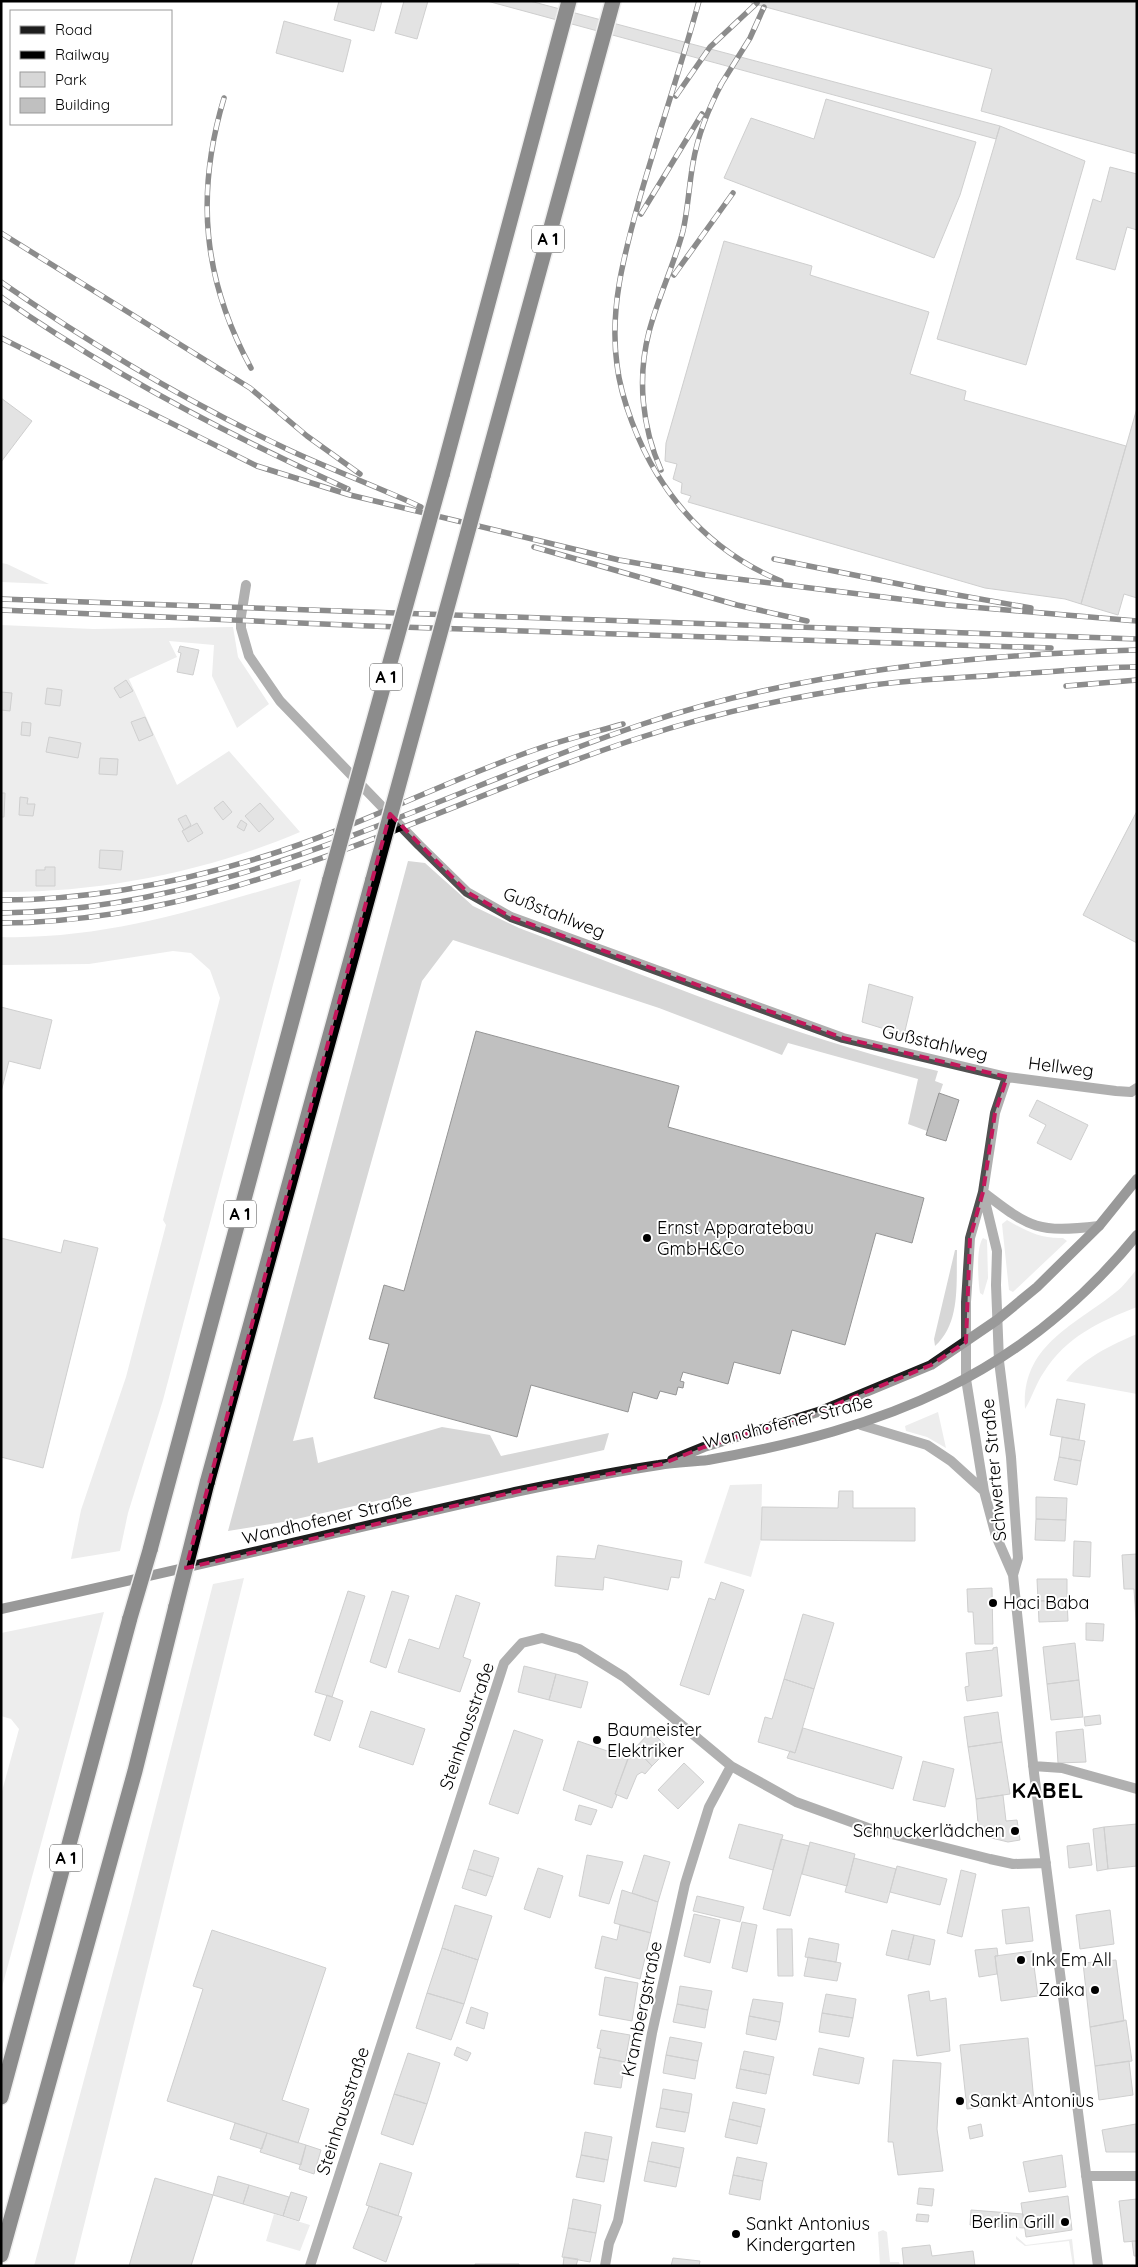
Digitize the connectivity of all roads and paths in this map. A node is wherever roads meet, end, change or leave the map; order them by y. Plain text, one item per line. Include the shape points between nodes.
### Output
1 (569, 1) edge
2 (613, 1) edge
3 (246, 586) dead end
4 (1007, 1077) junction
5 (1137, 1088) edge
6 (1137, 1179) edge
7 (983, 1192) junction
8 (1099, 1226) junction
9 (1137, 1235) edge
10 (997, 1320) junction
11 (966, 1342) junction
12 (999, 1361) junction
13 (966, 1379) junction
14 (860, 1425) junction
15 (662, 1464) junction
16 (984, 1491) junction
17 (1013, 1575) junction
18 (1, 1609) edge
19 (731, 1766) junction
20 (1033, 1766) junction
21 (1137, 1789) edge
22 (1046, 1863) junction
23 (1, 2097) edge
24 (37, 2130) junction
25 (1086, 2176) junction
26 (1137, 2176) edge
27 (1, 2255) edge
28 (7, 2266) edge
29 (310, 2266) edge
30 (604, 2266) edge
31 (1098, 2266) edge

1 - 23 highway, A 1, bridge
2 - 24 highway, A 1, bridge via 207,1483 135,1771
3 - 4 street, Gußstahlweg via 240,616 249,656 280,701 467,892 511,917 843,1038
4 - 5 street, Hellweg via 1116,1091 1131,1092
4 - 7 street, Hellweg via 996,1113
6 - 8 main road
7 - 8 street via 1031,1225 1054,1230
7 - 10 street, Hellweg via 997,1251
7 - 11 street, Hellweg via 970,1238
8 - 10 main road
9 - 12 main road via 1072,1304
10 - 11 main road
10 - 12 street, Schwerter Straße
11 - 13 street, Schwerter Straße
11 - 15 main road, Wandhofener Straße via 931,1366 899,1380 818,1412 704,1447
12 - 13 main road, Wandhofener Straße
12 - 17 street, Schwerter Straße via 1017,1527 1018,1558
13 - 14 main road, Wandhofener Straße
13 - 16 street, Schwerter Straße
14 - 15 main road, Wandhofener Straße via 732,1455
14 - 16 street, Schwerter Straße via 927,1445 951,1461
15 - 18 main road, Wandhofener Straße via 519,1491
16 - 17 street, Schwerter Straße via 996,1536
17 - 20 street, Schwerter Straße
19 - 22 street, Steinhausstraße via 796,1802 868,1828 1013,1864
19 - 29 street, Steinhausstraße via 624,1677 579,1649 542,1638 522,1643 504,1663
19 - 30 street, Krambergstraße via 708,1807 685,1884 652,2032 618,2220
20 - 21 street via 1062,1768
20 - 22 street, Schwerter Straße
22 - 25 street, Schwerter Straße
24 - 27 highway, A 1
24 - 28 highway
25 - 26 street
25 - 31 street, Schwerter Straße

